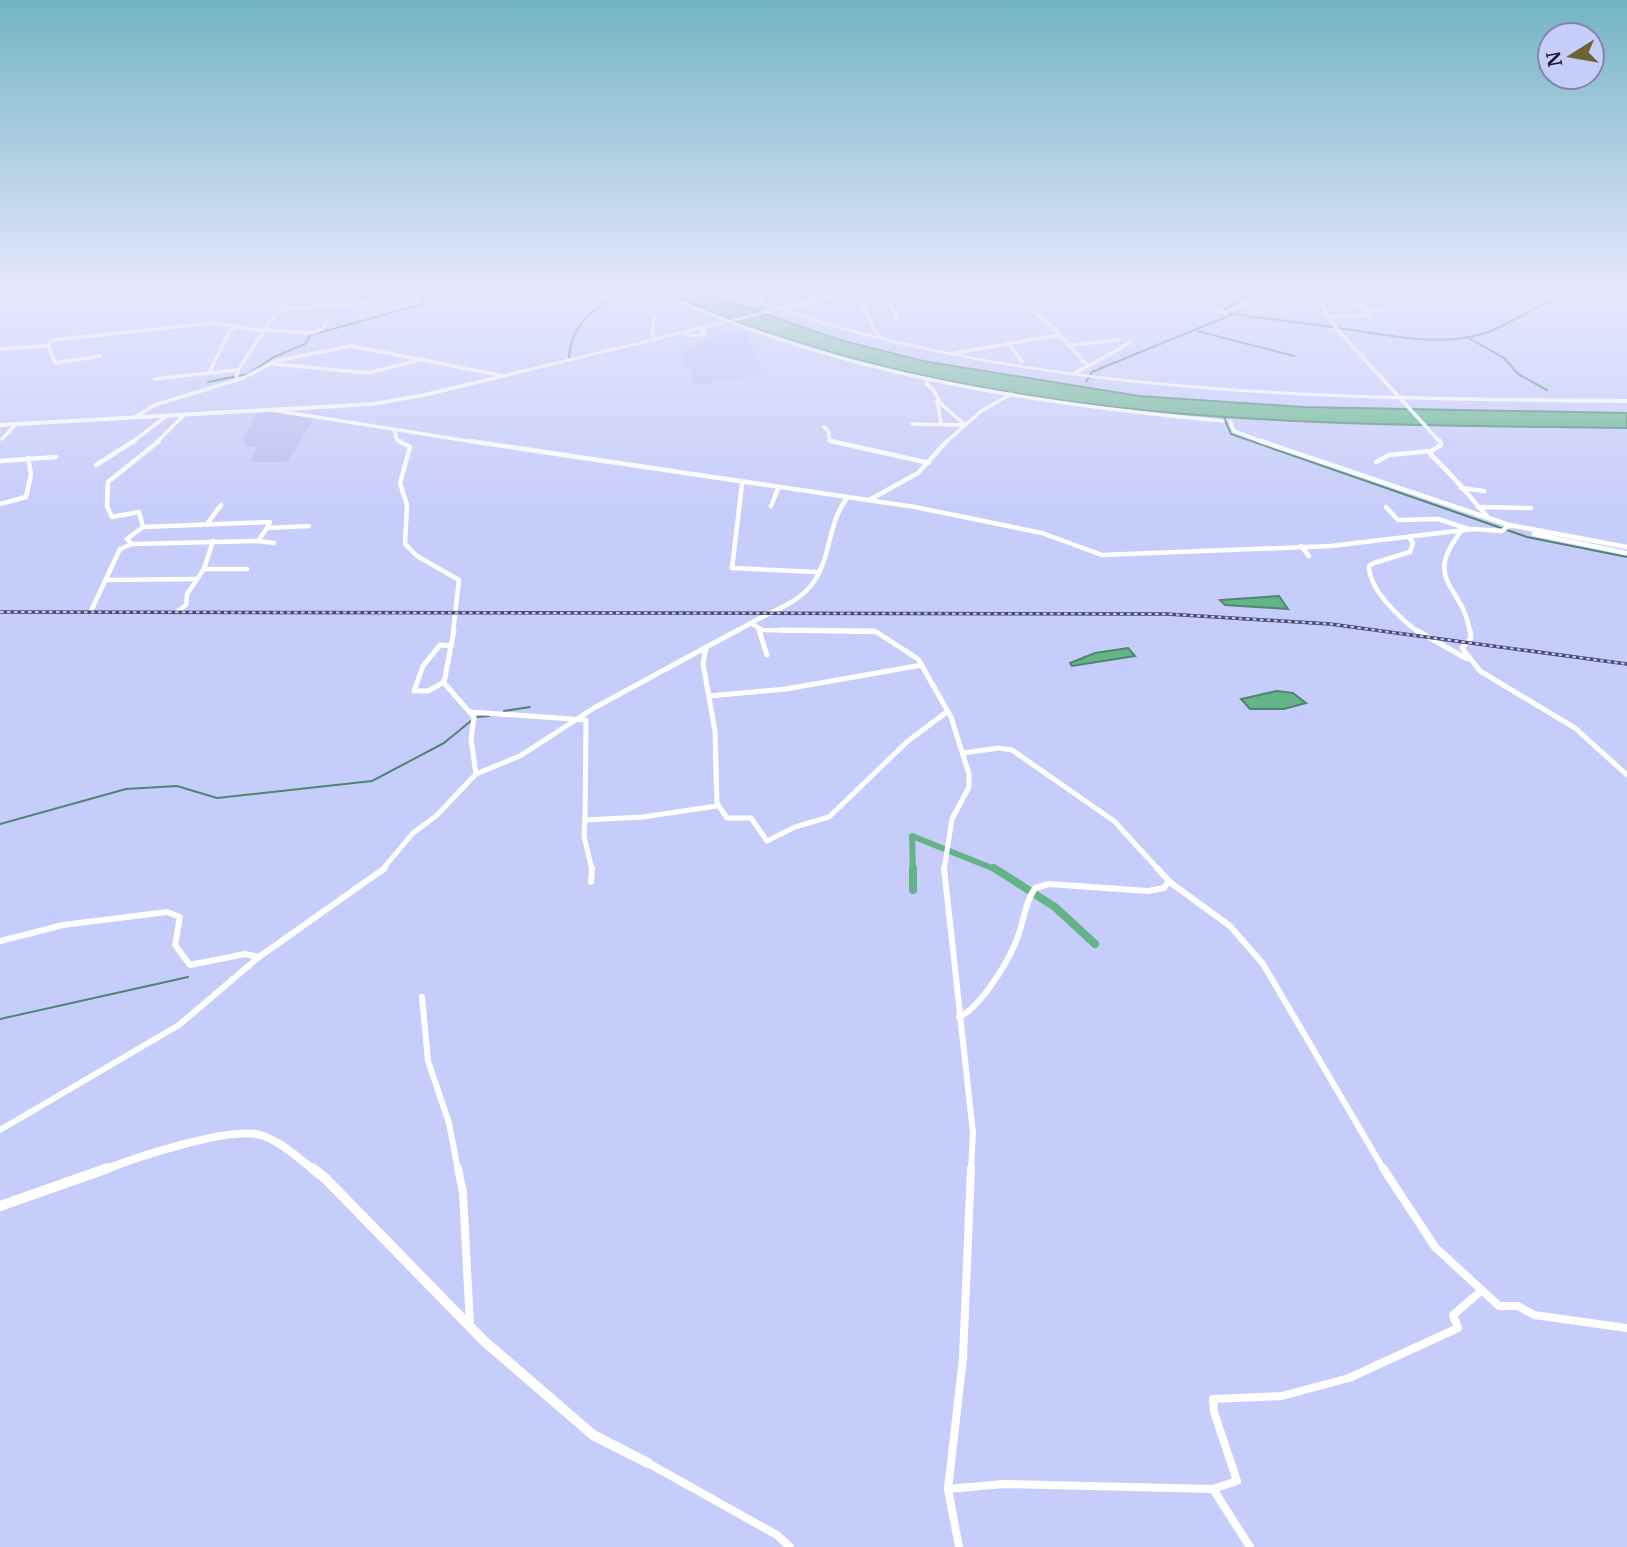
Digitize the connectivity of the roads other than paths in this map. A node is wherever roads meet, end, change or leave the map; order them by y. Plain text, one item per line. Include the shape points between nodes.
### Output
1 (213, 364) edge
2 (243, 364) edge
3 (270, 364) edge
4 (272, 364) edge
5 (404, 364) edge
6 (443, 364) edge
7 (553, 364) edge
8 (864, 364) edge
9 (1020, 364) edge
10 (1021, 364) edge
11 (1091, 364) edge
12 (1368, 364) edge
13 (1088, 366) joint
14 (209, 373) junction
15 (1079, 374) junction
16 (236, 375) junction
17 (504, 376) junction
18 (155, 379) dead end
19 (929, 379) junction
20 (1011, 394) junction
21 (938, 396) junction
22 (1398, 397) junction
23 (1627, 400) edge
24 (272, 410) junction
25 (185, 414) junction
26 (168, 415) junction
27 (135, 417) junction
28 (1223, 421) dead end
29 (1230, 421) dead end
30 (17, 423) junction
31 (941, 423) junction
32 (912, 424) dead end
33 (964, 424) junction
34 (0, 425) edge
35 (1426, 425) joint
36 (824, 427) dead end
37 (394, 429) junction
38 (2, 439) dead end
39 (580, 449) dead end
40 (1431, 451) junction
41 (56, 457) dead end
42 (28, 458) junction
43 (577, 458) junction
44 (0, 461) edge
45 (929, 463) junction
46 (1376, 463) dead end
47 (96, 465) dead end
48 (760, 481) dead end
49 (742, 484) junction
50 (757, 486) junction
51 (1461, 488) junction
52 (778, 489) junction
53 (1484, 491) dead end
54 (847, 498) junction
55 (868, 500) junction
56 (0, 503) edge
57 (221, 505) dead end
58 (771, 506) dead end
59 (1478, 506) junction
60 (1386, 507) dead end
61 (1531, 508) dead end
62 (1489, 519) junction
63 (207, 524) junction
64 (309, 526) dead end
65 (1509, 526) junction
66 (143, 527) junction
67 (267, 528) junction
68 (1469, 529) junction
69 (1462, 530) junction
70 (1409, 537) junction
71 (213, 541) junction
72 (258, 541) junction
73 (274, 543) dead end
74 (132, 544) junction
75 (1301, 546) junction
76 (1627, 547) edge
77 (1627, 553) edge
78 (1309, 556) dead end
79 (204, 569) junction
80 (247, 569) dead end
81 (818, 572) junction
82 (197, 579) junction
83 (105, 580) junction
84 (91, 611) dead end
85 (178, 611) dead end
86 (751, 623) junction
87 (758, 629) junction
88 (452, 646) junction
89 (706, 647) junction
90 (767, 654) dead end
91 (1467, 659) junction
92 (922, 665) junction
93 (444, 682) junction
94 (709, 696) junction
95 (469, 711) junction
96 (948, 711) junction
97 (503, 712) joint
98 (580, 717) junction
99 (963, 753) junction
100 (476, 774) junction
101 (1627, 775) edge
102 (718, 805) junction
103 (585, 820) junction
104 (1169, 881) junction
105 (591, 882) dead end
106 (0, 941) edge
107 (259, 957) junction
108 (422, 997) dead end
109 (958, 1017) junction
110 (0, 1130) edge
111 (0, 1206) edge
112 (1481, 1291) junction
113 (470, 1325) junction
114 (1627, 1328) edge
115 (648, 1463) joint
116 (948, 1489) junction
117 (1213, 1489) junction
118 (790, 1547) edge
119 (959, 1547) edge
120 (1250, 1547) edge

1 - 14 street
2 - 16 street
3 - 16 street
4 - 5 street via 368,373
6 - 17 street
7 - 17 highway
8 - 19 street
9 - 15 highway
10 - 15 highway
11 - 13 street
12 - 22 street
13 - 15 street
14 - 16 street
14 - 18 street
15 - 22 highway via 1223,392
16 - 27 street
17 - 24 highway via 385,402
19 - 20 street
19 - 21 street via 926,384
20 - 28 street
20 - 33 street
21 - 31 street
21 - 33 street
22 - 23 highway
22 - 35 street
24 - 25 highway
24 - 37 street
25 - 26 highway
25 - 66 street via 164,437 108,481 107,506 112,517 139,512
26 - 27 highway
26 - 47 street
27 - 30 highway
29 - 62 street via 1239,433
30 - 34 highway
30 - 38 street
31 - 32 street
31 - 33 street
33 - 45 street
35 - 40 street via 1441,443
36 - 45 street via 829,441
37 - 43 street
37 - 88 street via 397,440 410,447 398,486 407,505 405,546 459,580
39 - 43 street
40 - 46 street via 1389,455
40 - 51 street
41 - 42 street
42 - 44 street
42 - 56 street via 31,474 26,497
43 - 49 street via 690,472
45 - 55 street
48 - 50 street
49 - 50 street
49 - 81 street via 732,568
50 - 52 street
51 - 53 street
51 - 59 street
52 - 54 street
52 - 58 street
54 - 55 street
54 - 81 street via 830,525
55 - 75 street via 1042,533 1102,555
57 - 63 street
59 - 61 street
59 - 62 street
60 - 68 street via 1398,520 1438,519
62 - 65 street
63 - 66 street
63 - 67 street via 270,522
64 - 67 street
65 - 68 street via 1503,531
65 - 76 street
65 - 77 street
66 - 74 street via 127,539
67 - 72 street
68 - 69 street
69 - 70 street
69 - 91 street via 1448,544 1442,576 1471,627 1471,638 1462,648
70 - 75 street
70 - 91 street via 1413,543 1410,552 1400,558 1382,558 1372,563 1369,572 1387,605 1398,615 1434,644
71 - 72 street
71 - 74 street
71 - 79 street
72 - 73 street
74 - 83 street via 120,550
75 - 78 street
79 - 80 street
79 - 82 street
81 - 86 street via 812,585 794,600
82 - 83 street
82 - 85 street via 186,605
83 - 84 street
86 - 87 street
86 - 89 street
87 - 90 street
87 - 92 street via 875,631
88 - 93 street
88 - 93 street via 440,645 430,654 414,691 428,691
89 - 94 street via 703,664
89 - 98 street
91 - 101 street via 1574,728
92 - 94 street via 794,688
92 - 96 street
93 - 95 street
94 - 102 street
95 - 97 street
95 - 100 street
96 - 99 street
96 - 102 street via 908,741 844,806 821,820 767,841 751,818 727,818
97 - 98 street
98 - 100 street via 520,757
98 - 103 street via 586,720 588,733
99 - 104 street via 999,748 1019,754 1126,832
99 - 109 street via 969,787 944,847
100 - 107 street via 413,833 385,868
102 - 103 street via 654,816
103 - 105 street via 585,850 594,872
104 - 109 street via 1164,888 1148,891 1049,884 1033,890 1012,951 972,1011
104 - 112 street via 1222,919 1255,952 1394,1187 1435,1247
106 - 107 street via 52,928 171,913 180,917 175,945 190,965 244,954
107 - 110 street via 167,1035
108 - 113 street via 428,1061 449,1123 463,1193
109 - 116 street via 972,1133 963,1358
111 - 113 street via 136,1157 208,1138 259,1134 325,1178
112 - 114 street via 1499,1306 1518,1306 1534,1315
112 - 117 street via 1453,1315 1458,1328 1349,1378 1282,1396 1213,1399 1237,1481
113 - 115 street via 593,1435
115 - 118 street via 777,1535
116 - 117 street via 1004,1484
116 - 119 street
117 - 120 street

